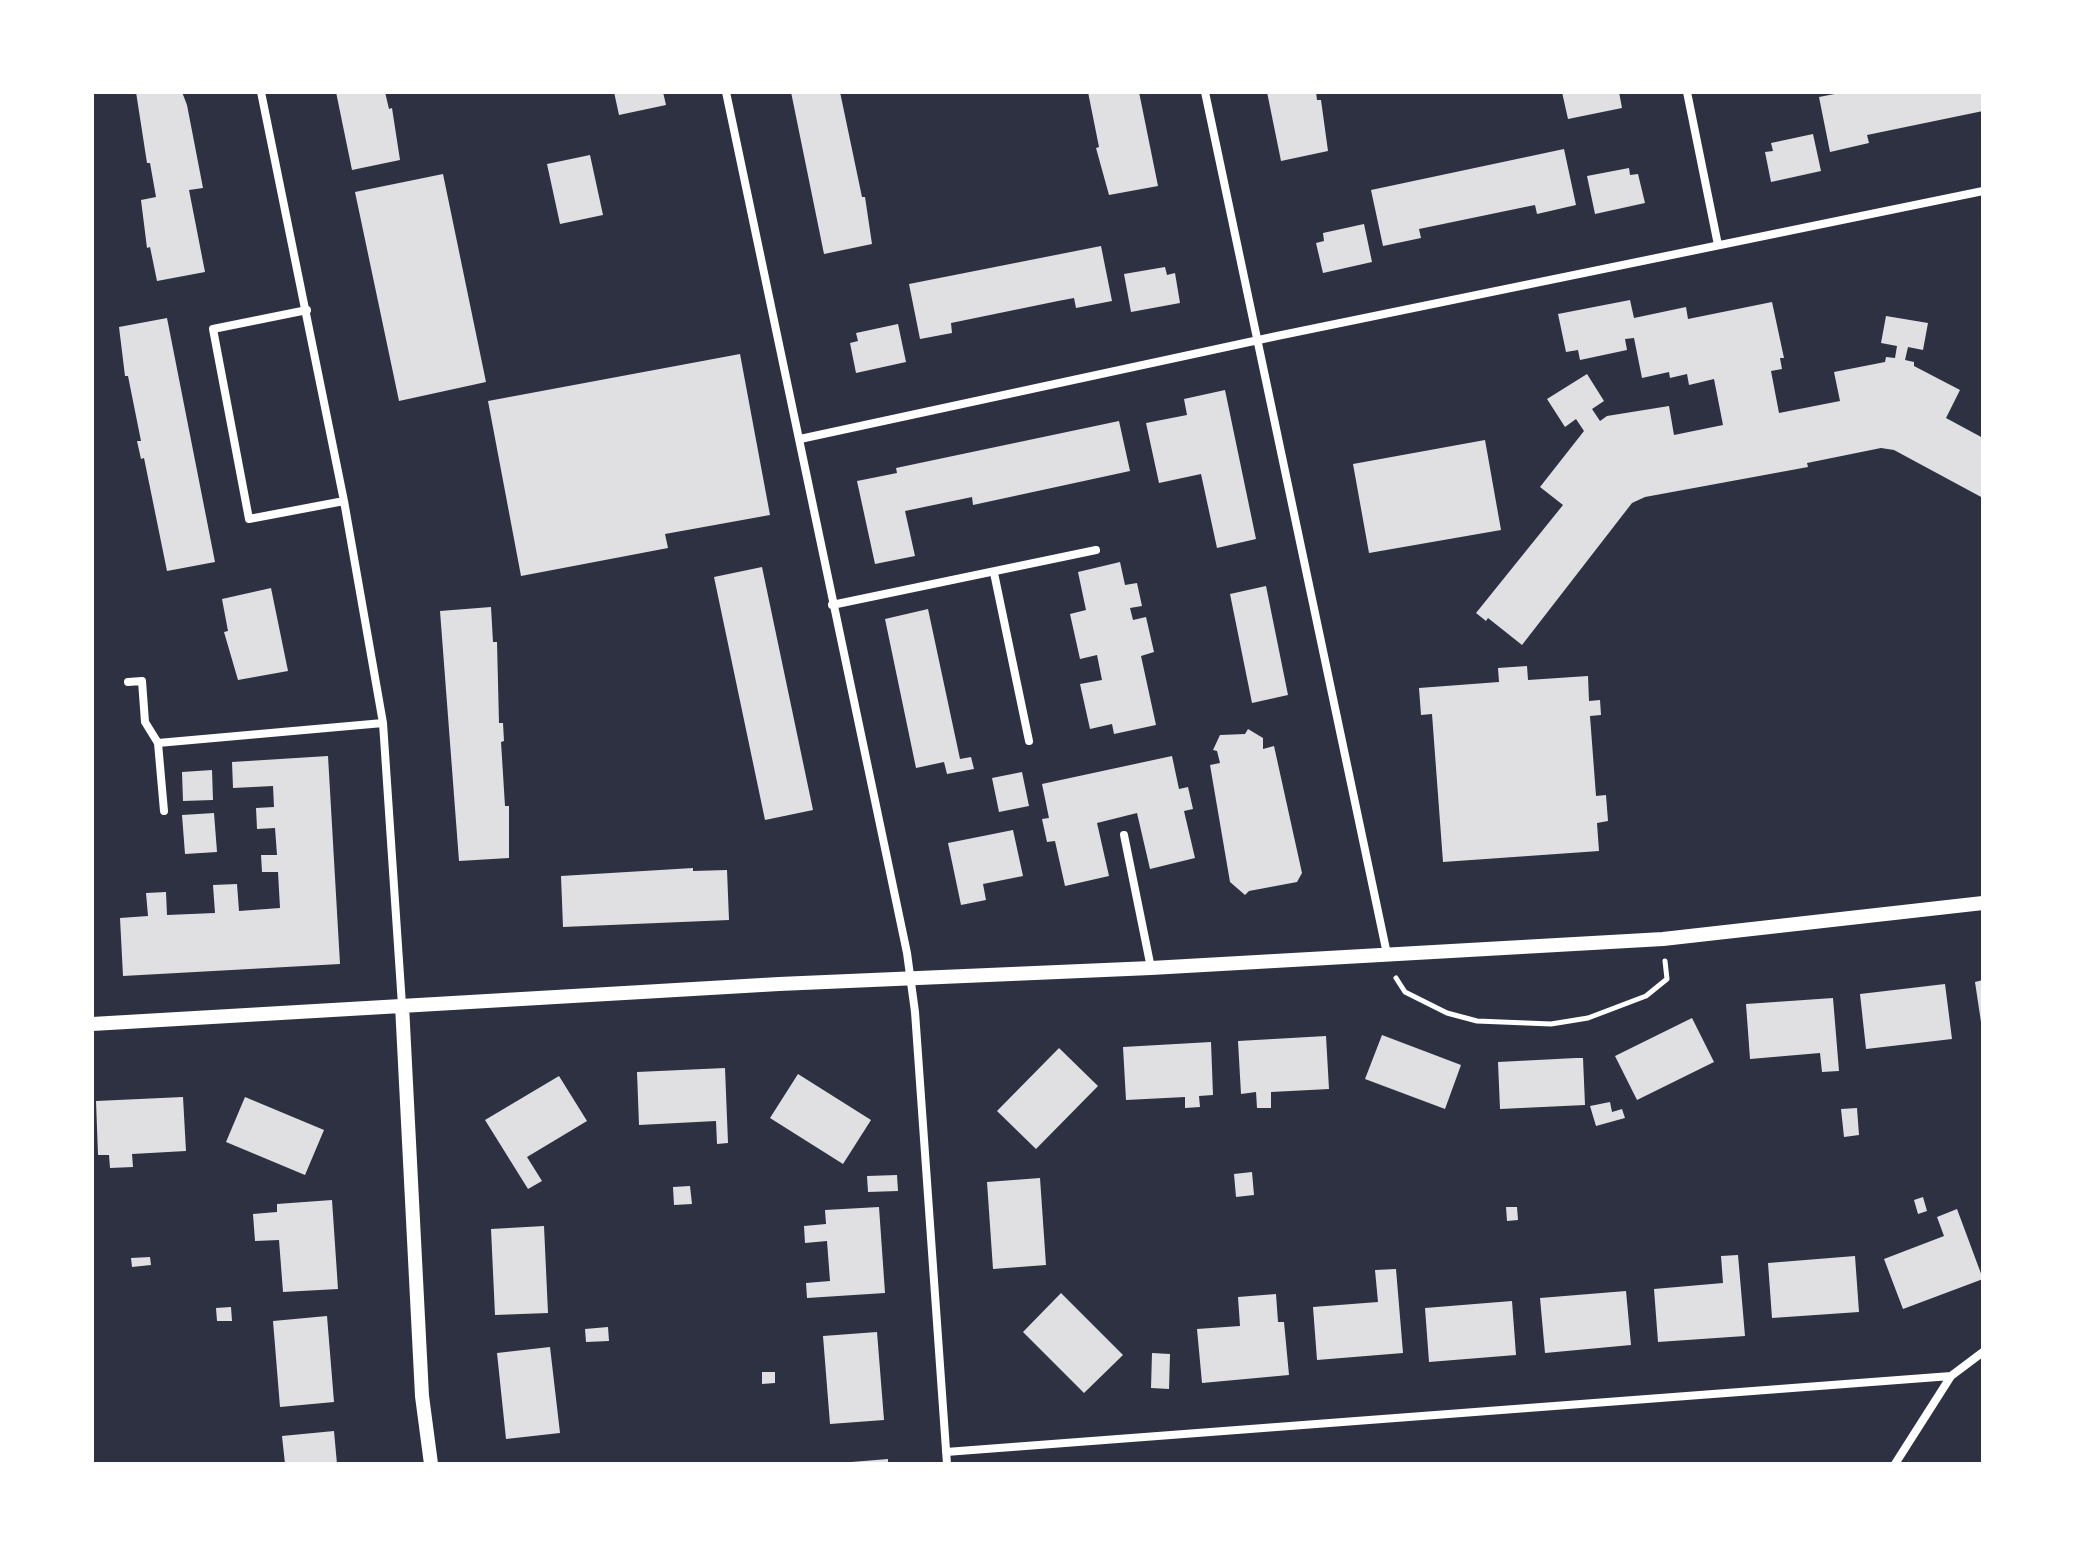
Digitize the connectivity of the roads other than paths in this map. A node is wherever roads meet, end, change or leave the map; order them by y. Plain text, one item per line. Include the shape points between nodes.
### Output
1 (261, 92) edge
2 (726, 92) edge
3 (1205, 92) edge
4 (1687, 92) edge
5 (1983, 191) edge
6 (1718, 245) junction
7 (307, 310) junction
8 (1256, 341) junction
9 (800, 439) junction
10 (344, 501) junction
11 (1096, 550) dead end
12 (994, 573) junction
13 (832, 605) junction
14 (128, 682) dead end
15 (383, 723) junction
16 (1029, 741) dead end
17 (158, 743) junction
18 (164, 811) dead end
19 (1124, 835) dead end
20 (1983, 903) edge
21 (1387, 954) junction
22 (1151, 968) junction
23 (910, 977) junction
24 (402, 1005) junction
25 (92, 1024) edge
26 (1983, 1352) edge
27 (1951, 1376) junction
28 (946, 1452) junction
29 (431, 1464) edge
30 (947, 1464) edge
31 (1895, 1464) edge

1 - 7 street
2 - 9 street
3 - 8 street
4 - 6 street
5 - 6 street
6 - 8 street
7 - 10 street
7 - 10 street via 213,329 249,519
8 - 9 street
8 - 21 street
9 - 13 street
10 - 15 street
11 - 12 street
12 - 13 street
12 - 16 street
13 - 23 street
14 - 17 street via 142,681 145,722
15 - 17 street
15 - 24 street
17 - 18 street
19 - 22 street
20 - 21 street via 1663,939
21 - 22 street
22 - 23 street
23 - 24 street
23 - 28 street
24 - 25 street
24 - 29 street via 422,1396
26 - 27 street
27 - 28 street
27 - 31 street
28 - 30 street

